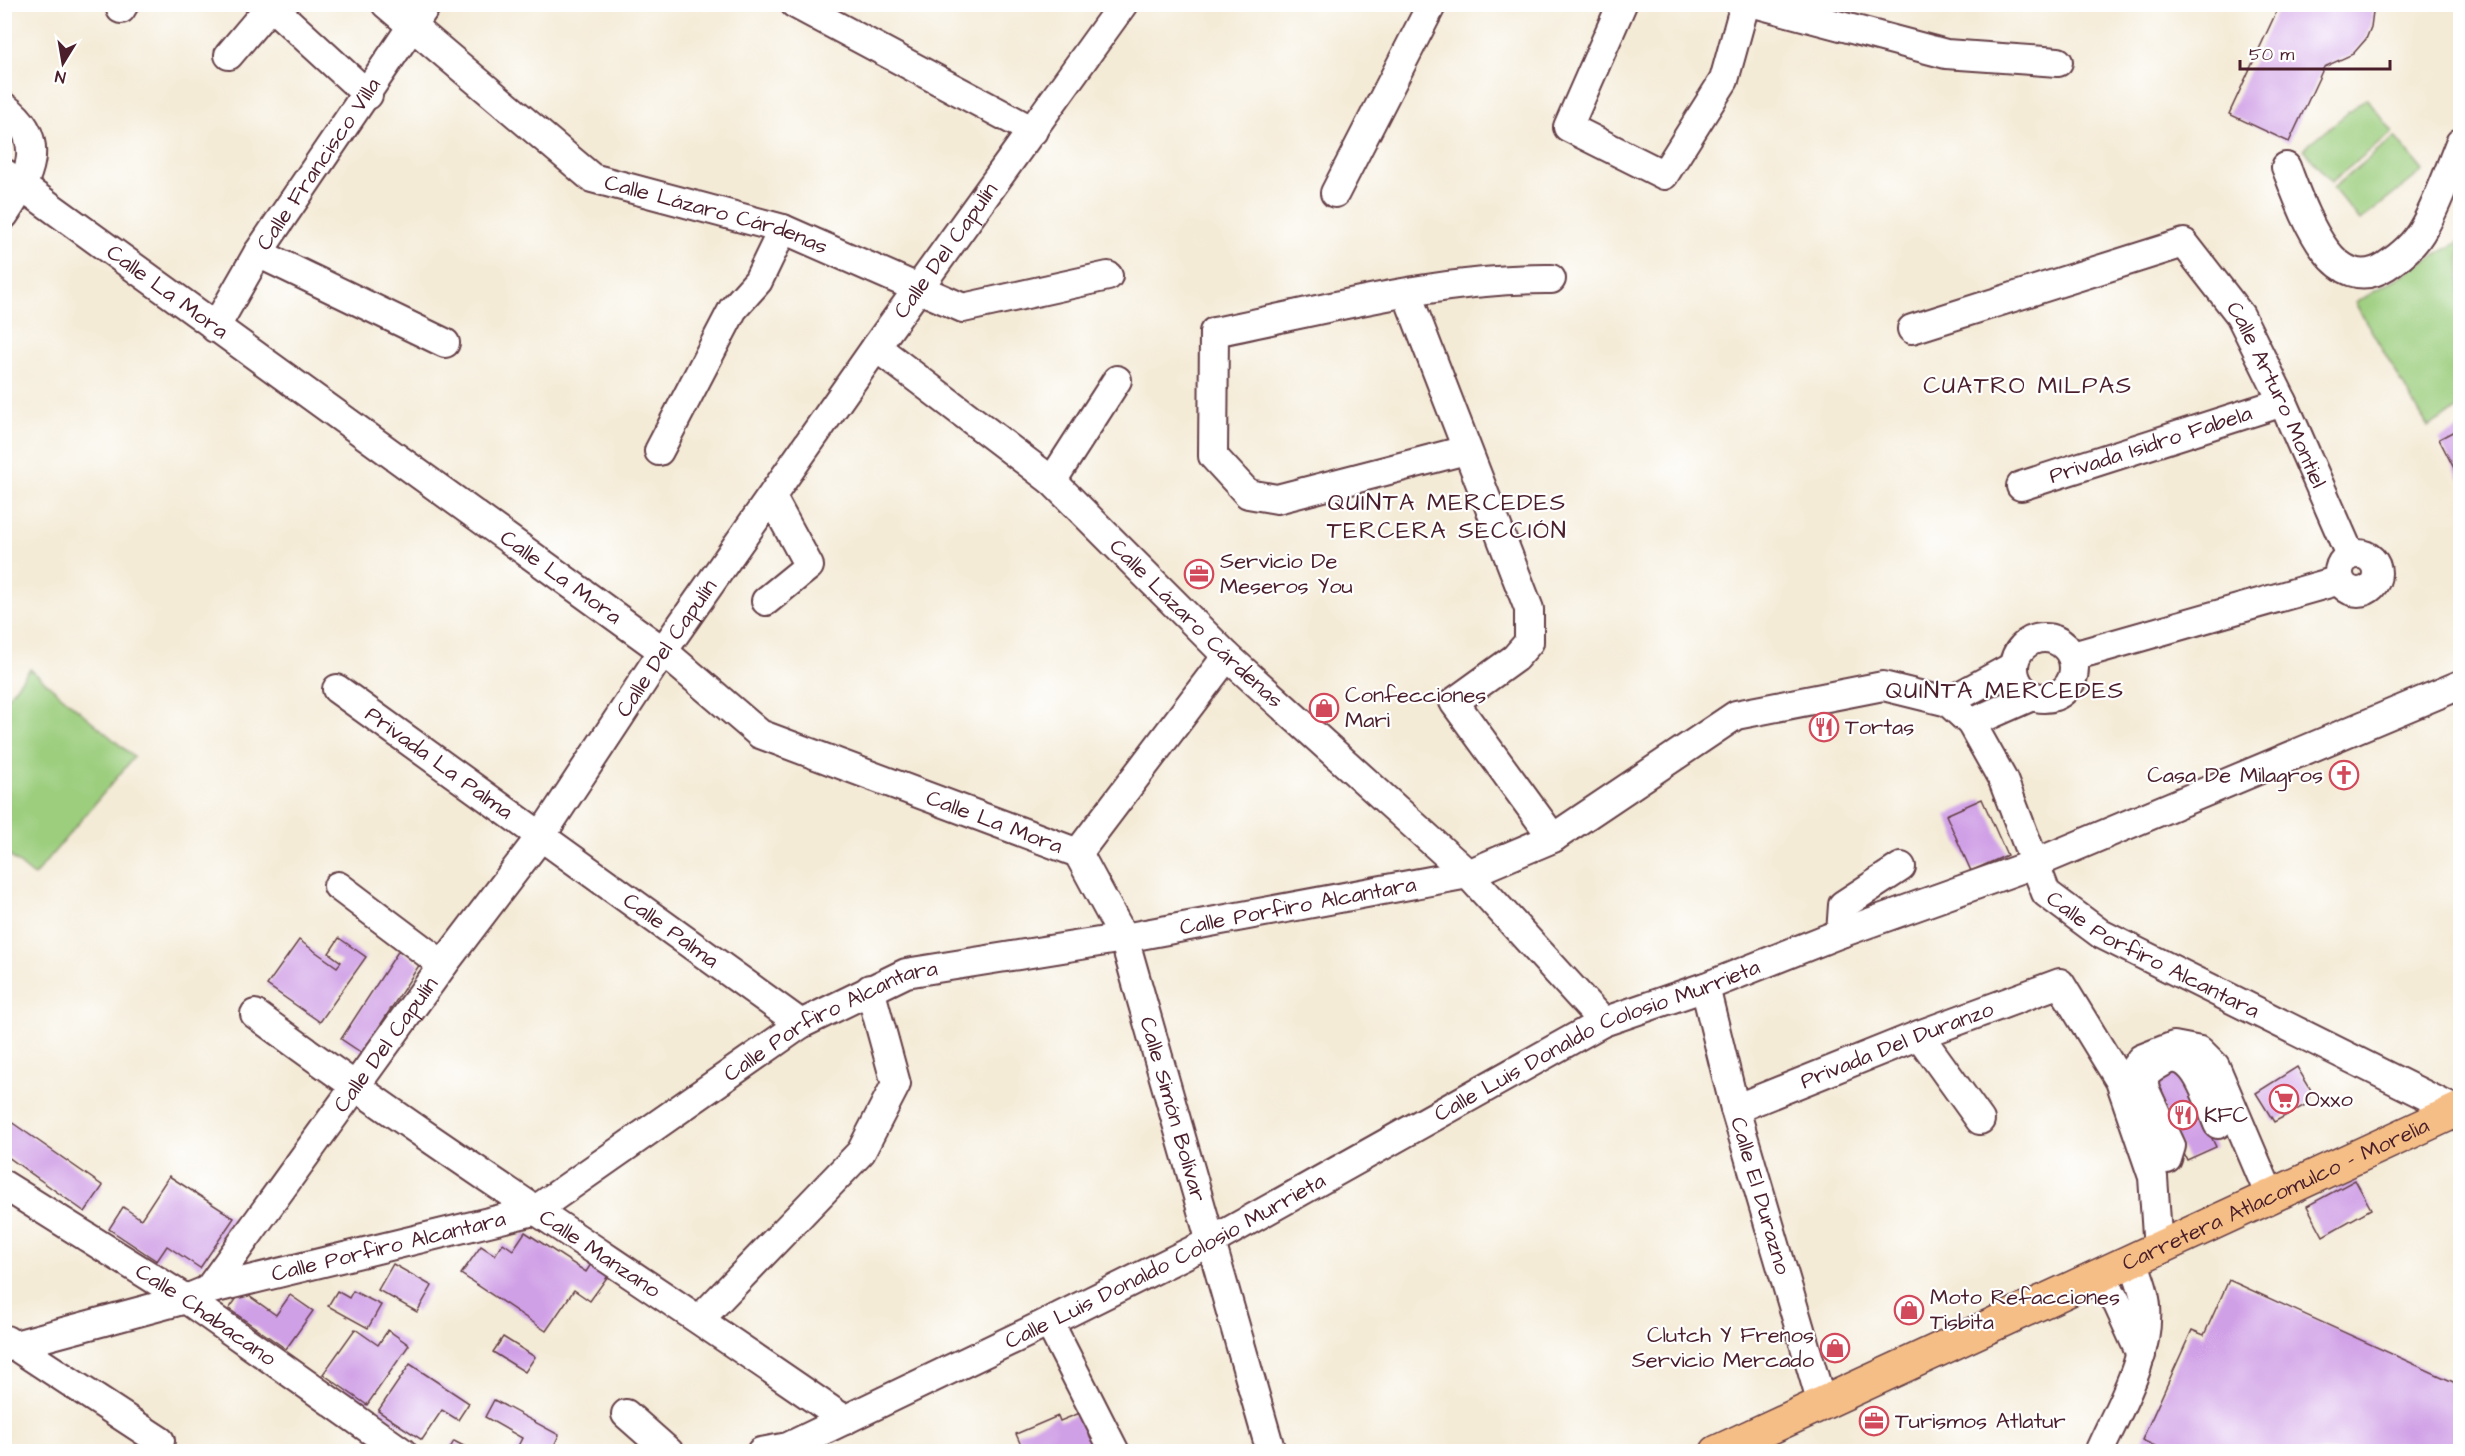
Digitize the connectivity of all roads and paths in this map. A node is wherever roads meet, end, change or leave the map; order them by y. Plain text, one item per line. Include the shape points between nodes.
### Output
1 (386, 4) edge
2 (795, 4) edge
3 (1123, 4) edge
4 (1432, 4) edge
5 (1622, 4) edge
6 (1745, 4) edge
7 (1758, 4) edge
8 (271, 5) edge
9 (420, 16) edge
10 (229, 55) dead end
11 (2058, 62) dead end
12 (368, 95) junction
13 (4, 107) edge
14 (1034, 131) junction
15 (2460, 143) edge
16 (2286, 167) dead end
17 (2452, 172) edge
18 (14, 179) edge
19 (1335, 193) dead end
20 (4, 215) edge
21 (783, 229) junction
22 (258, 253) junction
23 (1108, 276) dead end
24 (1551, 279) dead end
25 (920, 288) junction
26 (1407, 294) junction
27 (215, 328) junction
28 (1912, 329) dead end
29 (445, 343) dead end
30 (876, 346) junction
31 (1117, 380) dead end
32 (2283, 402) junction
33 (1466, 450) junction
34 (659, 451) dead end
35 (1052, 481) junction
36 (2021, 486) dead end
37 (772, 498) junction
38 (766, 601) dead end
39 (663, 651) junction
40 (1227, 656) junction
41 (2073, 656) junction
42 (2014, 666) junction
43 (2460, 685) edge
44 (337, 689) dead end
45 (2032, 696) junction
46 (1948, 702) junction
47 (1971, 723) junction
48 (542, 836) junction
49 (1553, 838) junction
50 (1078, 853) junction
51 (2034, 864) junction
52 (1901, 867) dead end
53 (1468, 874) junction
54 (338, 886) dead end
55 (1841, 933) junction
56 (1124, 938) junction
57 (443, 965) junction
58 (1706, 987) junction
59 (870, 988) junction
60 (255, 1014) dead end
61 (1603, 1022) junction
62 (801, 1024) junction
63 (1918, 1035) junction
64 (354, 1088) junction
65 (1735, 1109) junction
66 (2459, 1110) edge
67 (1980, 1120) dead end
68 (4, 1185) edge
69 (2154, 1197) junction
70 (2263, 1202) junction
71 (534, 1211) junction
72 (1212, 1241) junction
73 (2145, 1256) junction
74 (2099, 1277) junction
75 (197, 1294) junction
76 (700, 1319) junction
77 (1049, 1323) junction
78 (8, 1344) edge
79 (2141, 1356) junction
80 (1822, 1404) junction
81 (626, 1414) dead end
82 (845, 1420) junction
83 (160, 1441) dead end
84 (386, 1448) edge
85 (669, 1452) edge
86 (761, 1452) edge
87 (1115, 1452) edge
88 (1271, 1452) edge
89 (1717, 1452) edge
90 (2099, 1452) edge

1 - 9 street, Calle Lázaro Cárdenas
2 - 14 street
3 - 14 street, Calle Del Capulín
4 - 19 street
5 - 6 street via 1568,127 1665,175 1724,80
7 - 11 street via 1946,54
8 - 10 street
8 - 12 street
9 - 12 street, Calle Francisco Villa
9 - 21 street, Calle Lázaro Cárdenas via 592,178
12 - 22 street, Calle Francisco Villa
13 - 18 street via 14,114 30,139 33,154
14 - 25 street, Calle Del Capulín
15 - 17 street
16 - 17 street via 2309,227 2340,266 2356,274 2374,273 2405,253 2424,227
18 - 20 street
18 - 27 street, Calle La Mora
21 - 25 street, Calle Lázaro Cárdenas
21 - 34 street via 758,281 733,309
22 - 27 street, Calle Francisco Villa
22 - 29 street
23 - 25 street, Calle Lázaro Cárdenas via 963,308
24 - 26 street via 1507,278
25 - 30 street, Calle Del Capulín
26 - 33 street
26 - 33 street via 1214,332 1213,456 1248,494 1278,499
27 - 39 street, Calle La Mora
28 - 32 street, Calle Arturo Montiel via 2184,243 2240,315
30 - 35 street, Calle Lázaro Cárdenas
30 - 37 street, Calle Del Capulín
31 - 35 street
32 - 36 street, Privada Isidro Fabela
32 - 41 street, Calle Arturo Montiel via 2345,568
33 - 49 street via 1529,609 1529,642 1515,658 1454,702
35 - 40 street, Calle Lázaro Cárdenas
37 - 38 street via 809,566
37 - 39 street, Calle Del Capulín
39 - 48 street, Calle Del Capulín
39 - 50 street, Calle La Mora via 760,734
40 - 50 street
40 - 53 street, Calle Lázaro Cárdenas
41 - 42 street via 2065,645 2039,638 2022,648
41 - 45 street via 2075,671 2060,694
42 - 45 street via 2018,683
42 - 46 street
43 - 51 street, Calle Luis Donaldo Colosio Murrieta
44 - 48 street, Privada La Palma
45 - 47 street
46 - 47 street, Calle Porfiro Alcantara
46 - 49 street, Calle Porfiro Alcantara via 1883,686 1736,715
47 - 51 street, Calle Porfiro Alcantara via 2003,780
48 - 57 street, Calle Del Capulín
48 - 62 street, Calle Palma
49 - 53 street, Calle Porfiro Alcantara
50 - 56 street, Calle La Mora
51 - 55 street, Calle Luis Donaldo Colosio Murrieta
51 - 66 street, Calle Porfiro Alcantara via 2046,893 2101,934
52 - 55 street via 1843,905
53 - 56 street, Calle Porfiro Alcantara
53 - 61 street, Calle Lázaro Cárdenas
54 - 57 street
55 - 58 street, Calle Luis Donaldo Colosio Murrieta
56 - 59 street, Calle Porfiro Alcantara via 906,973
56 - 72 street, Calle Simón Bolívar
57 - 64 street, Calle Del Capulín
58 - 61 street, Calle Luis Donaldo Colosio Murrieta
58 - 65 street, Calle El Durazno
59 - 62 street, Calle Porfiro Alcantara
59 - 76 street via 896,1084 861,1152
60 - 64 street, Calle Manzano
61 - 72 street, Calle Luis Donaldo Colosio Murrieta
62 - 71 street, Calle Porfiro Alcantara
63 - 65 street, Privada Del Duranzo
63 - 67 street
63 - 69 street, Privada Del Duranzo via 2060,982 2120,1080 2153,1177
64 - 71 street, Calle Manzano
64 - 75 street, Calle Del Capulín
65 - 80 street, Calle El Durazno
66 - 70 main road, Carretera Atlacomulco - Morelia
68 - 75 street, Calle Chabacano
69 - 70 street via 2171,1146 2143,1078 2150,1069 2172,1058 2183,1059 2193,1068
69 - 73 street
70 - 73 main road, Carretera Atlacomulco - Morelia
71 - 75 street, Calle Porfiro Alcantara
71 - 76 street, Calle Manzano
72 - 77 street, Calle Luis Donaldo Colosio Murrieta
72 - 88 street, Calle Simón Bolívar
73 - 74 main road, Carretera Atlacomulco - Morelia
73 - 79 street via 2145,1336
74 - 79 street via 2116,1300
74 - 80 main road, Carretera Atlacomulco - Morelia
75 - 78 street, Calle Porfiro Alcantara
75 - 84 street, Calle Chabacano
76 - 82 street, Calle Manzano
77 - 82 street, Calle Luis Donaldo Colosio Murrieta
77 - 87 street
78 - 83 street
79 - 90 street
80 - 89 main road, Carretera Atlacomulco - Morelia
81 - 85 street
82 - 86 street, Calle Luis Donaldo Colosio Murrieta via 789,1447

